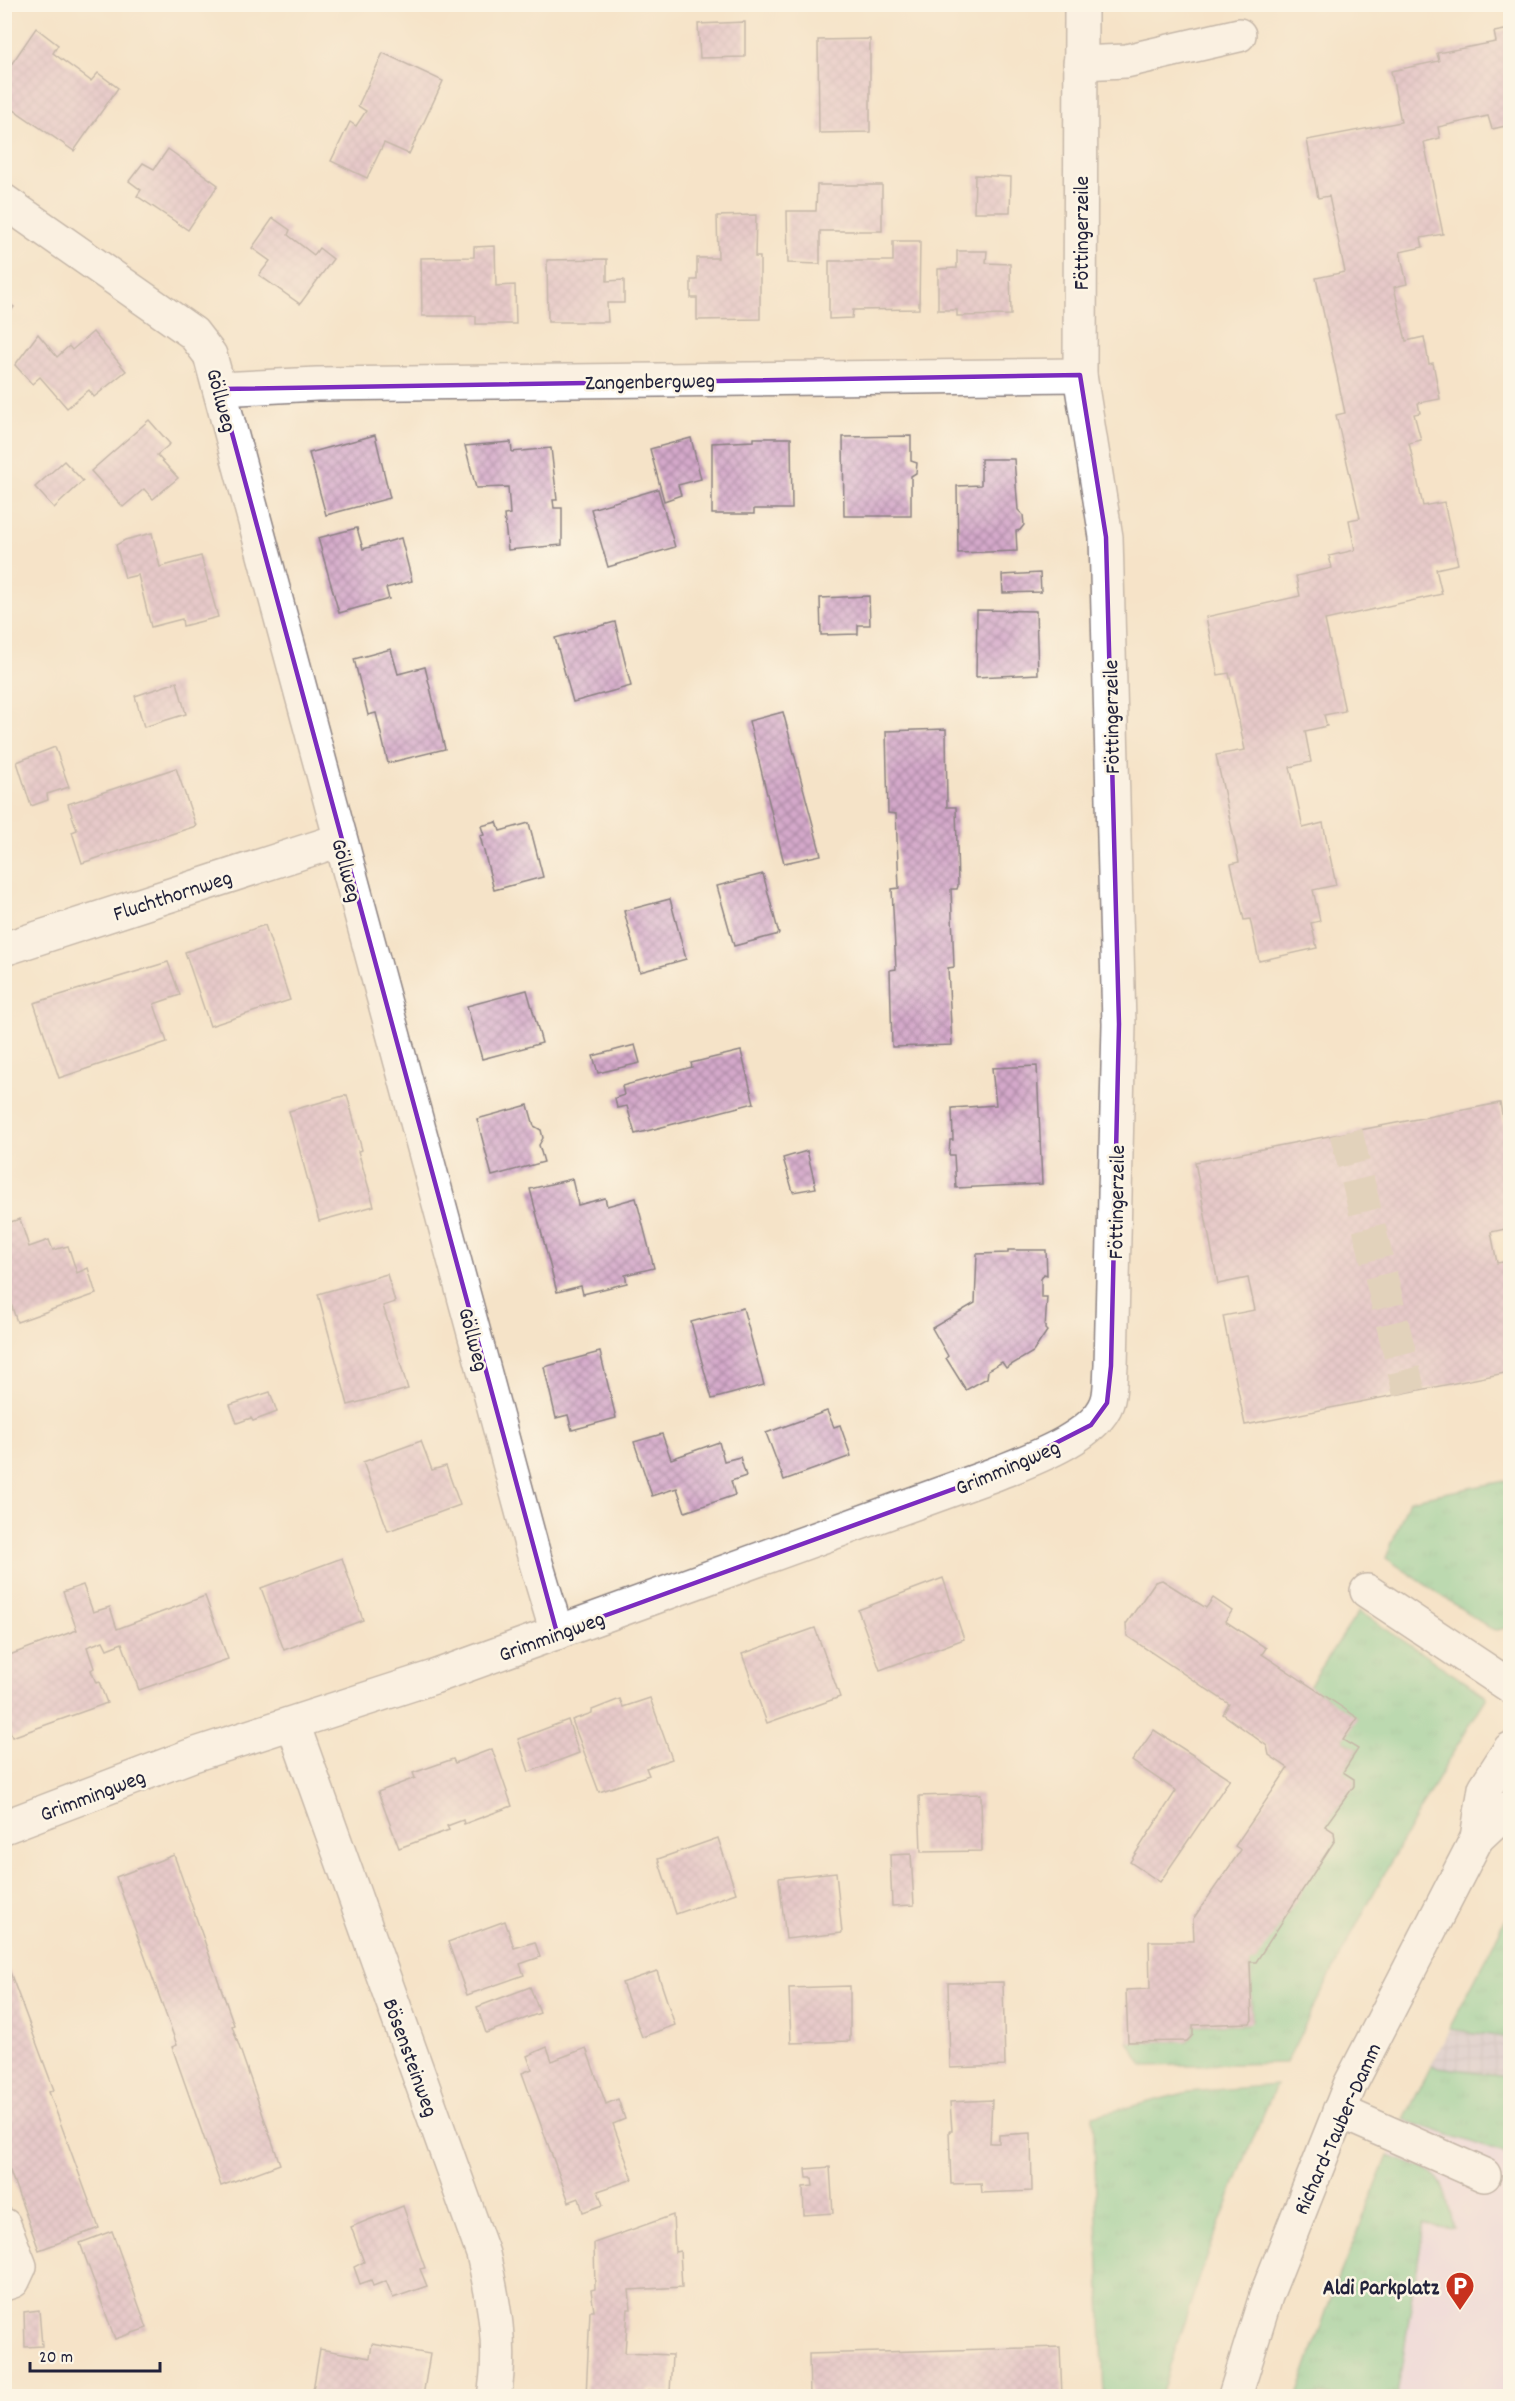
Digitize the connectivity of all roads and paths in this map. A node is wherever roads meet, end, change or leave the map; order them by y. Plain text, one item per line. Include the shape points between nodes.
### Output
1 (1081, 4) edge
2 (1239, 34) dead end
3 (1080, 63) junction
4 (4, 201) edge
5 (1080, 375) junction
6 (220, 389) junction
7 (340, 840) junction
8 (4, 949) edge
9 (1091, 1425) joint
10 (1367, 1591) dead end
11 (557, 1633) junction
12 (1510, 1686) edge
13 (293, 1724) junction
14 (1510, 1749) edge
15 (1510, 1807) edge
16 (4, 1827) edge
17 (1477, 1838) junction
18 (1339, 2111) junction
19 (1484, 2175) dead end
20 (4, 2225) edge
21 (4, 2284) edge
22 (494, 2397) edge
23 (1235, 2397) edge

1 - 3 street, Föttingerzeile
2 - 3 street via 1126,61
3 - 5 street, Föttingerzeile
4 - 6 street, Göllweg via 193,333 210,355
5 - 6 street, Zangenbergweg via 317,384
5 - 9 street, Föttingerzeile via 1106,537 1119,1024 1111,1366 1107,1403
6 - 7 street, Göllweg
7 - 8 street, Fluchthornweg
7 - 11 street, Göllweg
9 - 11 street, Grimmingweg via 1073,1438 995,1474
10 - 12 street
11 - 13 street, Grimmingweg
13 - 16 street, Grimmingweg via 190,1756
13 - 22 street, Bösensteinweg via 483,2254 497,2336
14 - 17 street, Richard-Tauber-Damm via 1485,1788
15 - 17 street, Richard-Tauber-Damm
17 - 18 street, Richard-Tauber-Damm
18 - 19 street
18 - 23 street, Richard-Tauber-Damm via 1266,2296
20 - 21 street via 20,2266 13,2281

